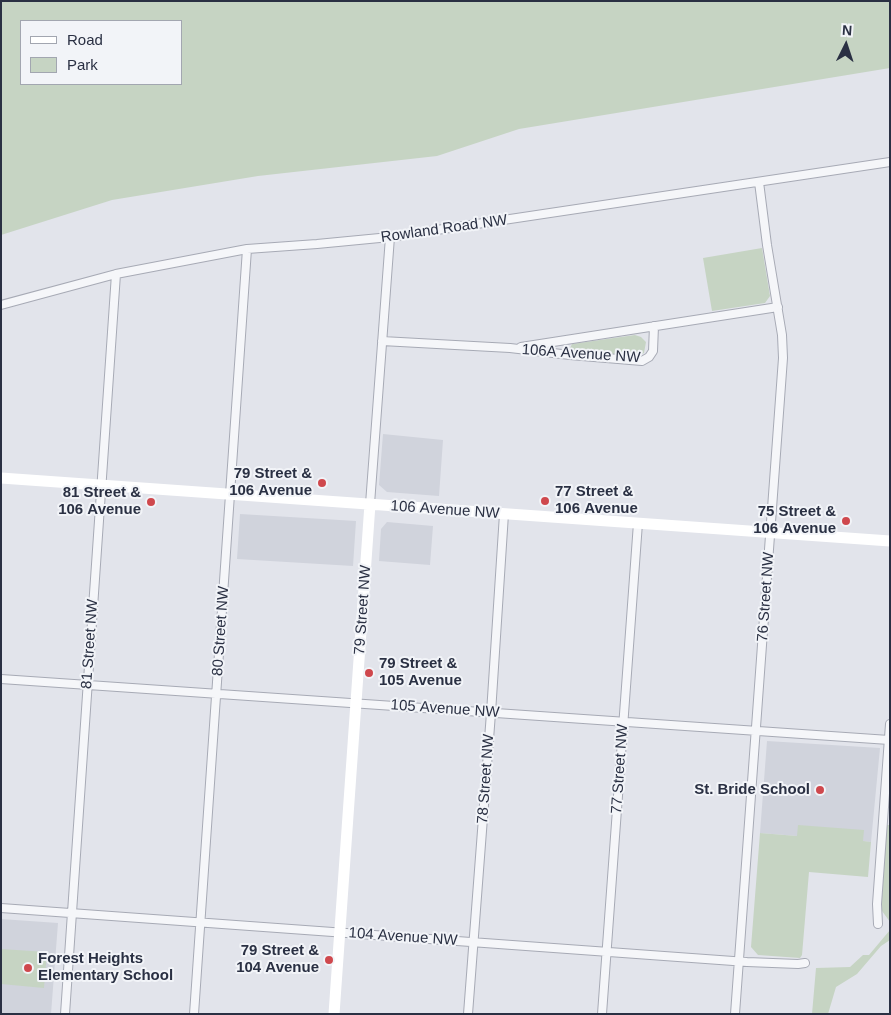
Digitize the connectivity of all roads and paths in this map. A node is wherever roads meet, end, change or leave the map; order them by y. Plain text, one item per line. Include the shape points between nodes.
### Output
1 (890, 162) edge
2 (759, 182) junction
3 (390, 237) junction
4 (247, 249) junction
5 (116, 274) junction
6 (1, 305) edge
7 (778, 307) junction
8 (654, 326) junction
9 (382, 340) junction
10 (510, 348) junction
11 (1, 478) edge
12 (101, 485) junction
13 (230, 494) junction
14 (370, 504) junction
15 (504, 514) junction
16 (638, 523) junction
17 (770, 533) junction
18 (890, 541) edge
19 (1, 679) edge
20 (88, 685) junction
21 (217, 694) junction
22 (356, 703) junction
23 (491, 713) junction
24 (623, 722) junction
25 (890, 724) edge
26 (755, 731) junction
27 (889, 740) edge
28 (886, 825) edge
29 (1, 908) edge
30 (72, 914) junction
31 (200, 922) junction
32 (878, 924) dead end
33 (340, 933) junction
34 (474, 942) junction
35 (607, 951) junction
36 (739, 961) junction
37 (805, 963) dead end
38 (65, 1014) edge
39 (194, 1014) edge
40 (334, 1014) edge
41 (468, 1014) edge
42 (602, 1014) edge
43 (735, 1014) edge

1 - 2 street, Rowland Road NW
2 - 3 street, Rowland Road NW
2 - 7 street, 76 Street NW
3 - 4 street, Rowland Road NW
3 - 9 street, 79 Street NW
4 - 5 street, Rowland Road NW
4 - 13 street, 80 Street NW
5 - 6 street, Rowland Road NW
5 - 12 street, 81 Street NW
7 - 8 street, 106A Avenue NW
7 - 17 street, 76 Street NW via 783,358
8 - 10 street, 106A Avenue NW
8 - 10 street, 106A Avenue NW via 653,351 642,361
9 - 10 street, 106A Avenue NW
9 - 14 street, 79 Street NW
11 - 12 main road, 106 Avenue NW
12 - 13 main road, 106 Avenue NW
12 - 20 street, 81 Street NW
13 - 14 main road, 106 Avenue NW
13 - 21 street, 80 Street NW
14 - 15 main road, 106 Avenue NW
14 - 22 main road, 79 Street NW
15 - 16 main road, 106 Avenue NW
15 - 23 street, 78 Street NW
16 - 17 main road, 106 Avenue NW
16 - 24 street, 77 Street NW
17 - 18 main road, 106 Avenue NW
17 - 26 street, 76 Street NW
19 - 20 street, 105 Avenue NW
20 - 21 street, 105 Avenue NW
20 - 30 street, 81 Street NW
21 - 22 street, 105 Avenue NW
21 - 31 street, 80 Street NW
22 - 23 street, 105 Avenue NW
22 - 33 main road, 79 Street NW
23 - 24 street, 105 Avenue NW
23 - 34 street, 78 Street NW
24 - 26 street, 105 Avenue NW
24 - 35 street, 77 Street NW
25 - 27 street
26 - 27 street, 105 Avenue NW
26 - 36 street, 76 Street NW
27 - 28 street
28 - 32 street via 877,904
29 - 30 street, 104 Avenue NW
30 - 31 street, 104 Avenue NW
30 - 38 street, 81 Street NW
31 - 33 street, 104 Avenue NW
31 - 39 street, 80 Street NW
33 - 34 street, 104 Avenue NW
33 - 40 main road, 79 Street NW
34 - 35 street, 104 Avenue NW
34 - 41 street, 78 Street NW
35 - 36 street, 104 Avenue NW
35 - 42 street, 77 Street NW
36 - 37 street, 104 Avenue NW
36 - 43 street, 76 Street NW

